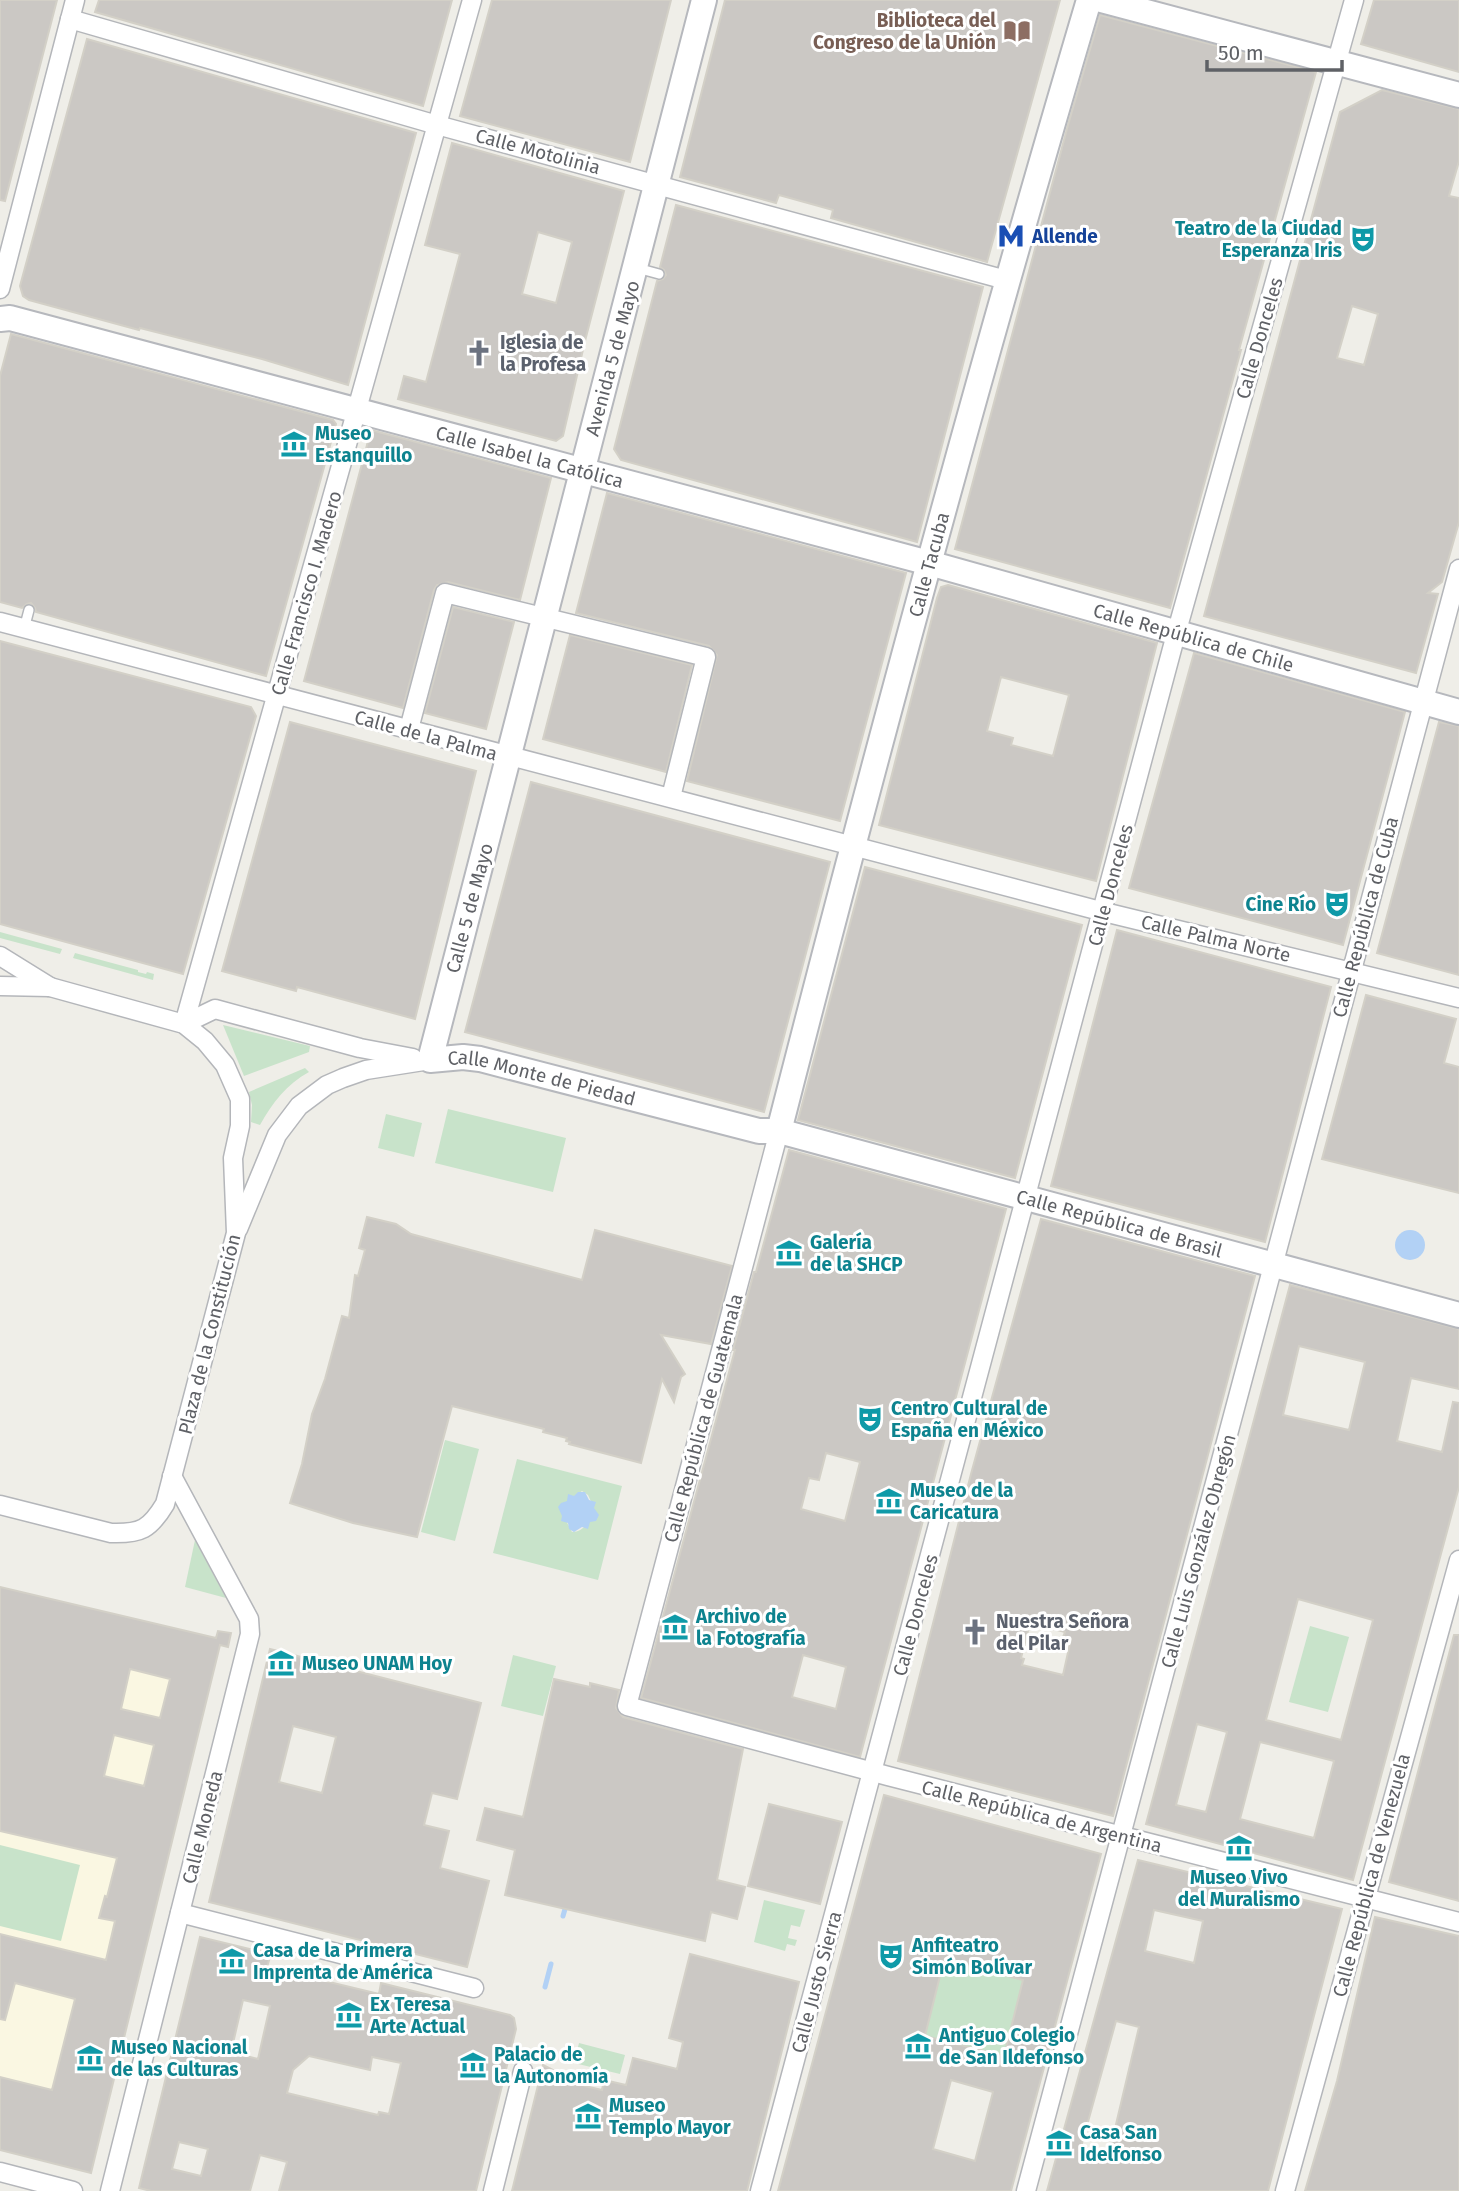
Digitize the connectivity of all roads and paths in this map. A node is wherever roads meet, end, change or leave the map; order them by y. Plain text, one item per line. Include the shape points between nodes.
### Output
1 (75, 0) edge
2 (472, 0) edge
3 (704, 0) edge
4 (1089, 0) edge
5 (1101, 0) edge
6 (1354, 0) edge
7 (70, 19) junction
8 (1337, 62) junction
9 (1459, 95) edge
10 (437, 125) junction
11 (657, 183) junction
12 (1006, 280) junction
13 (0, 289) edge
14 (3, 316) edge
15 (357, 409) junction
16 (582, 471) junction
17 (929, 563) junction
18 (1459, 569) edge
19 (29, 610) dead end
20 (544, 616) junction
21 (0, 622) edge
22 (24, 629) junction
23 (1176, 634) junction
24 (277, 695) junction
25 (1423, 702) junction
26 (1459, 712) edge
27 (409, 729) junction
28 (508, 757) junction
29 (671, 797) junction
30 (852, 846) junction
31 (1104, 912) junction
32 (0, 956) edge
33 (1350, 970) junction
34 (0, 986) edge
35 (50, 986) junction
36 (1459, 998) edge
37 (184, 1024) junction
38 (430, 1060) junction
39 (779, 1131) junction
40 (1025, 1197) junction
41 (236, 1233) junction
42 (1274, 1266) junction
43 (1459, 1315) edge
44 (172, 1476) junction
45 (0, 1505) edge
46 (1459, 1560) edge
47 (627, 1706) joint
48 (873, 1772) junction
49 (1123, 1836) junction
50 (1364, 1900) junction
51 (180, 1913) junction
52 (1459, 1923) edge
53 (474, 1987) dead end
54 (523, 2071) dead end
55 (0, 2172) edge
56 (73, 2191) edge
57 (110, 2191) edge
58 (494, 2191) edge
59 (760, 2191) edge
60 (1026, 2191) edge
61 (1284, 2191) edge

1 - 7 street
2 - 10 street, Calle Francisco I. Madero
3 - 11 street, Avenida 5 de Mayo
4 - 12 street, Calle Tacuba
5 - 8 street
6 - 8 street, Calle Donceles
7 - 10 street, Calle Motolinia
7 - 13 street
8 - 9 street
8 - 23 street, Calle Donceles
10 - 11 street, Calle Motolinia
10 - 15 street, Calle Francisco I. Madero
11 - 12 street, Calle Motolinia
11 - 16 street, Avenida 5 de Mayo via 647,271
12 - 17 street, Calle Tacuba
14 - 15 street, Calle Isabel la Católica
15 - 16 street, Calle Isabel la Católica
15 - 24 street, Calle Francisco I. Madero
16 - 17 street, Calle Isabel la Católica
16 - 20 street, Avenida 5 de Mayo
17 - 23 street, Calle República de Chile
17 - 30 street, Calle Tacuba
18 - 25 street, Calle República de Cuba
19 - 22 lane
20 - 27 street via 445,593
20 - 28 street, Avenida 5 de Mayo
20 - 29 street via 706,657
21 - 22 street, Calle de la Palma
22 - 24 street, Calle de la Palma
23 - 25 street, Calle República de Chile
23 - 31 street, Calle Donceles
24 - 27 street, Calle de la Palma
24 - 37 street, Calle Francisco I. Madero
25 - 26 street, Calle República de Chile
25 - 33 street, Calle República de Cuba
27 - 28 street, Calle de la Palma
28 - 29 street, Calle de la Palma
28 - 38 street, Calle 5 de Mayo
29 - 30 street, Calle de la Palma
30 - 31 street, Calle Palma Norte
30 - 39 street, Calle Tacuba
31 - 33 street, Calle Palma Norte
31 - 40 street, Calle Donceles
32 - 35 street
33 - 36 street, Calle Palma Norte
33 - 42 street, Calle República de Cuba
34 - 35 street, Plaza de la Constitución
35 - 37 street, Plaza de la Constitución
37 - 38 street, Calle Monte de Piedad via 215,1009 360,1048
37 - 41 street, Plaza de la Constitución via 221,1059 240,1099 233,1158
38 - 39 street, Calle Monte de Piedad via 480,1059 759,1131
38 - 41 street via 343,1078 299,1106 277,1135
39 - 40 street, Calle República de Brasil
39 - 47 street, Calle República de Guatemala
40 - 42 street, Calle República de Brasil
40 - 48 street, Calle Donceles
41 - 44 street, Plaza de la Constitución
42 - 43 street, Calle República de Brasil
42 - 49 street, Calle Luis González Obregón
44 - 45 street, Plaza de la Constitución via 165,1504 155,1520 130,1534
44 - 51 street, Calle Moneda via 249,1619 250,1633
46 - 50 street, Calle República de Venezuela
47 - 48 street, Calle República de Argentina
48 - 49 street, Calle República de Argentina
48 - 59 street, Calle Justo Sierra
49 - 50 street, Calle República de Argentina
49 - 60 street, Calle Luis González Obregón
50 - 52 street, Calle República de Argentina
50 - 61 street, Calle República de Venezuela
51 - 53 street
51 - 57 street, Calle Moneda
54 - 58 street
55 - 56 street

